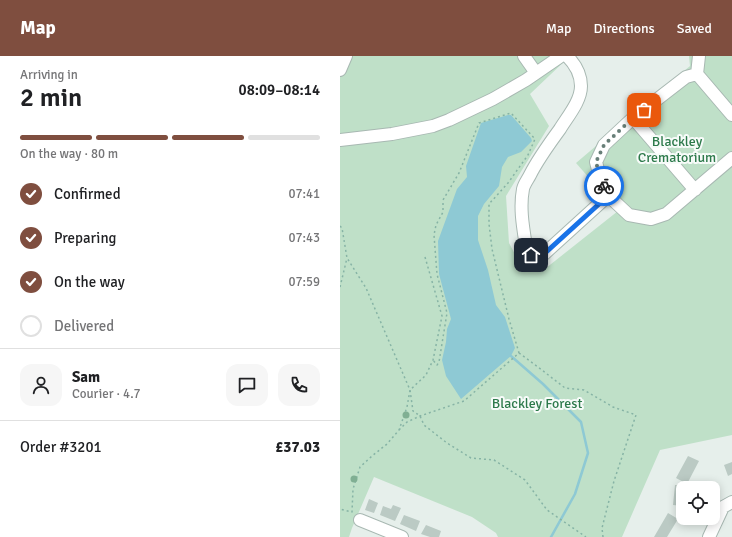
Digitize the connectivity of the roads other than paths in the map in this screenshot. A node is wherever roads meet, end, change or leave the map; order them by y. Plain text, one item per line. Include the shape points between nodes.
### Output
1 (346, 56) edge
2 (524, 56) edge
3 (561, 56) edge
4 (567, 56) edge
5 (699, 56) edge
6 (340, 70) edge
7 (536, 74) junction
8 (697, 74) junction
9 (730, 108) edge
10 (633, 118) junction
11 (340, 140) edge
12 (732, 158) edge
13 (695, 190) junction
14 (610, 194) junction
15 (732, 502) edge
16 (360, 520) dead end
17 (390, 535) edge
18 (402, 537) edge
19 (709, 537) edge

1 - 6 street
2 - 7 street
3 - 7 street
4 - 14 street via 580,75 579,97 523,188 523,221 527,253 544,254
5 - 8 street
7 - 11 street via 493,99 433,126
8 - 9 street
8 - 10 street via 686,78
10 - 13 street
10 - 14 street via 604,145 596,162 601,181
12 - 13 street
13 - 14 street via 666,214 651,219 629,215
15 - 19 street via 723,507
16 - 17 street
17 - 18 street

